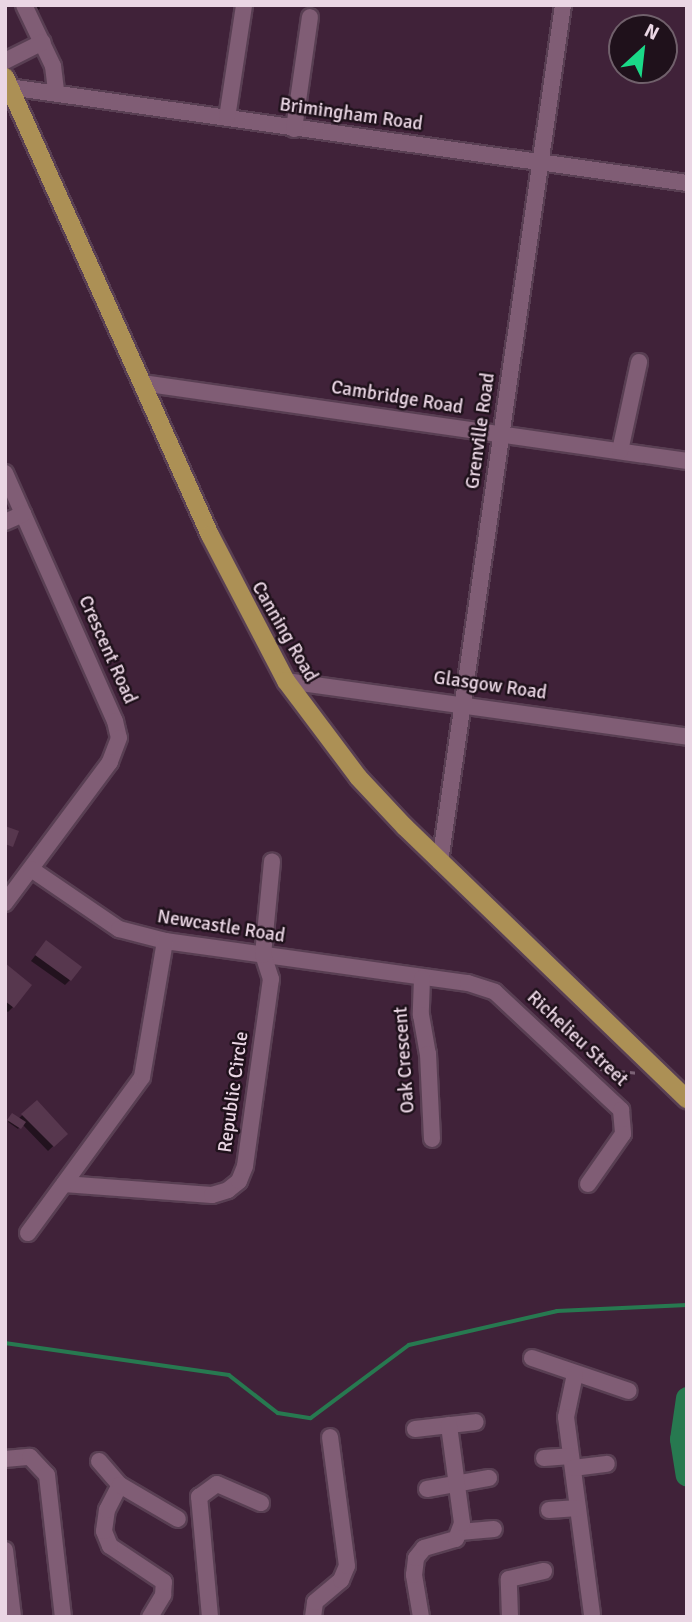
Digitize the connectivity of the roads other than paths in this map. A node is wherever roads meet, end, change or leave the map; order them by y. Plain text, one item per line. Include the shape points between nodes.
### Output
1 (24, 5) edge
2 (244, 5) edge
3 (563, 5) edge
4 (310, 17) dead end
5 (43, 42) junction
6 (5, 61) edge
7 (7, 82) edge
8 (56, 92) junction
9 (227, 118) junction
10 (294, 128) junction
11 (539, 163) junction
12 (687, 183) edge
13 (639, 362) dead end
14 (142, 383) junction
15 (502, 435) junction
16 (620, 452) junction
17 (687, 461) edge
18 (5, 473) edge
19 (23, 514) junction
20 (5, 522) edge
21 (286, 681) junction
22 (464, 703) junction
23 (687, 737) edge
24 (272, 860) dead end
25 (440, 862) junction
26 (31, 869) junction
27 (5, 903) edge
28 (164, 941) junction
29 (263, 955) junction
30 (422, 978) junction
31 (687, 1098) edge
32 (432, 1139) dead end
33 (64, 1184) junction
34 (588, 1184) dead end
35 (28, 1233) dead end
36 (532, 1358) dead end
37 (575, 1374) junction
38 (629, 1391) dead end
39 (476, 1422) dead end
40 (449, 1425) junction
41 (415, 1429) dead end
42 (330, 1437) dead end
43 (544, 1458) dead end
44 (5, 1459) edge
45 (99, 1461) dead end
46 (572, 1462) junction
47 (607, 1464) dead end
48 (489, 1478) dead end
49 (457, 1484) junction
50 (120, 1485) junction
51 (427, 1489) dead end
52 (261, 1503) dead end
53 (578, 1508) junction
54 (549, 1510) dead end
55 (178, 1519) dead end
56 (494, 1529) dead end
57 (460, 1532) junction
58 (5, 1550) edge
59 (544, 1571) dead end
60 (593, 1616) edge
61 (13, 1617) edge
62 (63, 1617) edge
63 (150, 1617) edge
64 (210, 1617) edge
65 (313, 1617) edge
66 (421, 1617) edge
67 (510, 1617) edge
68 (575, 1617) edge

1 - 5 street
2 - 9 street
3 - 11 street, Grenville Road
4 - 10 street
5 - 6 street
5 - 8 street via 53,65
7 - 8 street, Brimingham Road
7 - 14 main road, Canning Road
8 - 9 street, Brimingham Road
9 - 10 street, Brimingham Road
10 - 11 street, Brimingham Road
11 - 12 street, Brimingham Road
11 - 15 street, Grenville Road
13 - 16 street
14 - 15 street, Cambridge Road
14 - 21 main road, Canning Road via 240,600
15 - 16 street, Cambridge Road
15 - 22 street, Grenville Road
16 - 17 street, Cambridge Road
18 - 19 street, Crescent Road
19 - 20 street
19 - 26 street, Crescent Road via 119,738 110,762
21 - 22 street, Glasgow Road
21 - 25 main road, Canning Road via 358,777
22 - 23 street, Glasgow Road
22 - 25 street, Grenville Road
24 - 29 street
25 - 31 main road, Canning Road
26 - 27 street, Crescent Road
26 - 28 street, Newcastle Road via 109,926
28 - 29 street, Newcastle Road
28 - 33 street via 146,1068
29 - 30 street, Newcastle Road
29 - 33 street, Republic Circle via 271,979 245,1166 239,1181 212,1195
30 - 32 street, Oak Crescent
30 - 34 street, Richelieu Street via 468,983 495,992 615,1103 624,1119 619,1143
33 - 35 street
36 - 37 street
37 - 38 street
37 - 46 street via 567,1398
39 - 40 street
40 - 41 street
40 - 49 street
42 - 65 street via 347,1566 341,1580 315,1602
43 - 46 street
44 - 62 street via 30,1457 47,1475
45 - 50 street
46 - 47 street
46 - 53 street
48 - 49 street
49 - 51 street
49 - 57 street
50 - 55 street
50 - 63 street via 107,1510 105,1539 115,1551 164,1582 163,1595
52 - 64 street via 217,1484 199,1497
53 - 54 street
53 - 60 street
56 - 57 street
57 - 66 street via 451,1542 424,1548 416,1558
58 - 61 street
59 - 67 street via 509,1579
60 - 68 street

